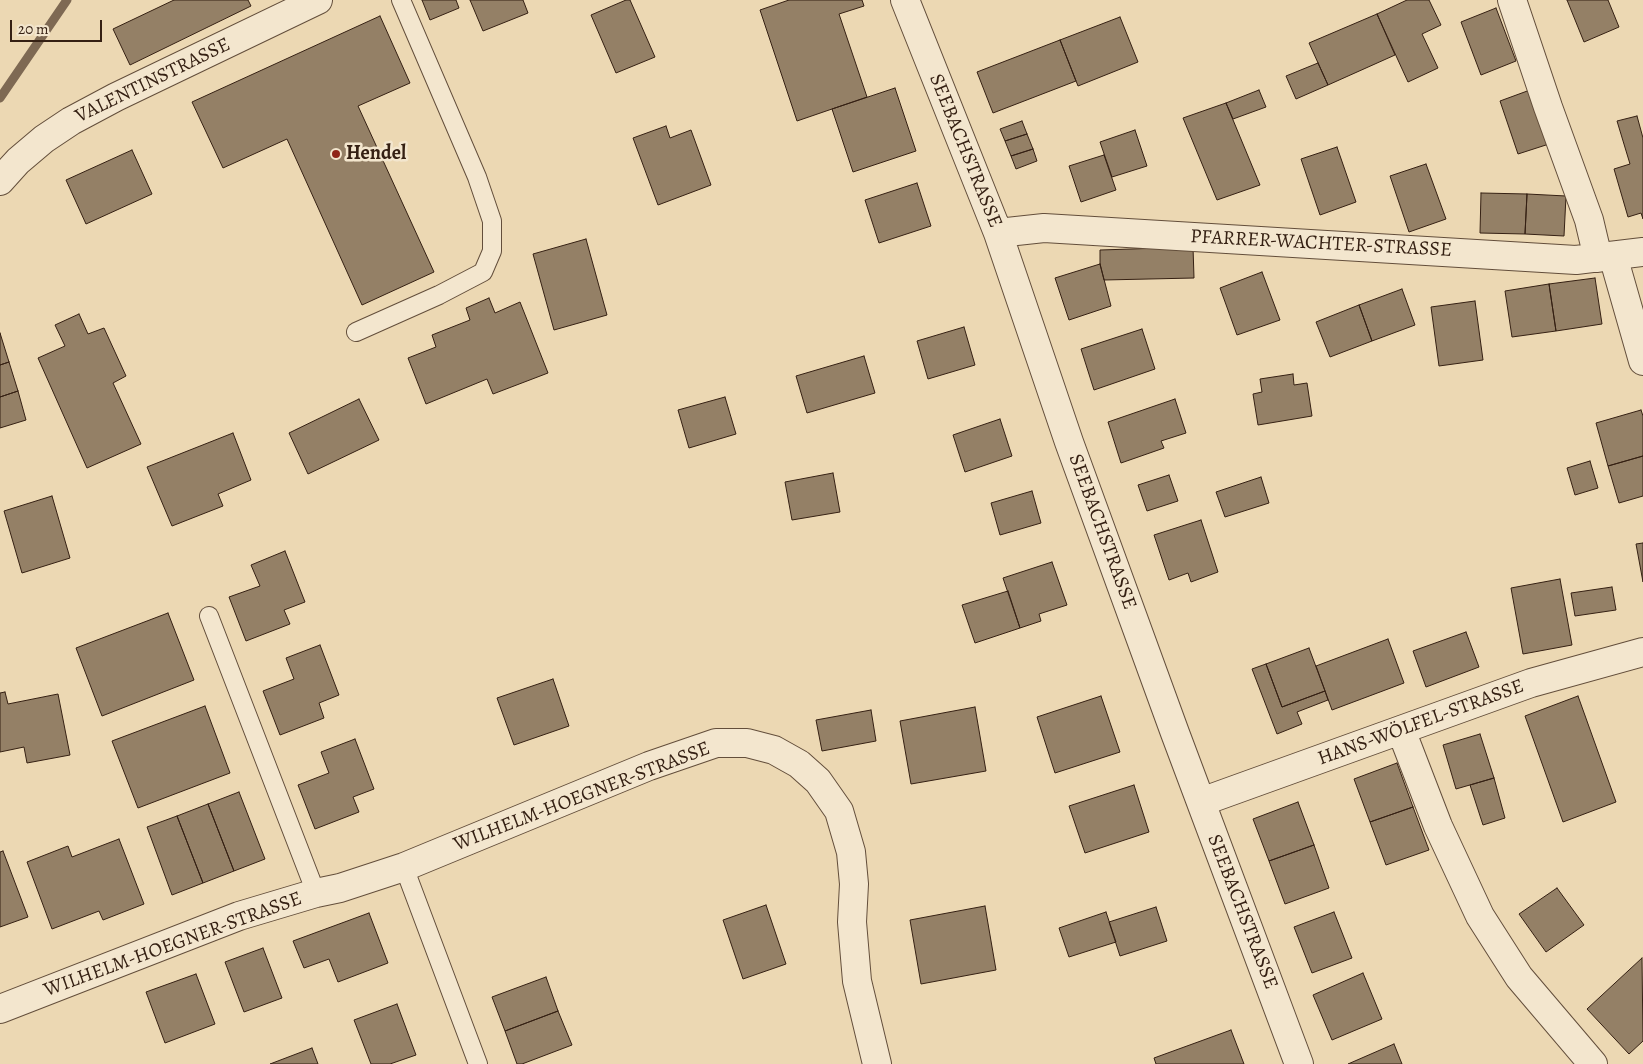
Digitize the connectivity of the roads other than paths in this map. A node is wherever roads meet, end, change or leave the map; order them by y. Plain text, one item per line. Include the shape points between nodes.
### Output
1 (318, 0) edge
2 (401, 0) edge
3 (905, 0) edge
4 (1512, 0) edge
5 (0, 181) edge
6 (998, 233) junction
7 (1643, 252) edge
8 (1606, 257) junction
9 (356, 332) dead end
10 (1643, 361) edge
11 (209, 616) dead end
12 (1643, 652) edge
13 (1401, 730) junction
14 (1201, 802) junction
15 (404, 867) junction
16 (316, 893) junction
17 (0, 1009) edge
18 (478, 1064) edge
19 (877, 1064) edge
20 (1299, 1064) edge
21 (1593, 1064) edge

1 - 5 street, VALENTINSTRASSE via 71,121 44,139
2 - 9 lane via 477,177 492,221 492,252 483,272
3 - 6 street, SEEBACHSTRASSE
4 - 8 street via 1589,220
6 - 8 street, PFARRER-WACHTER-STRASSE via 1044,228 1576,260
6 - 14 street, SEEBACHSTRASSE
7 - 8 street, PFARRER-WACHTER-STRASSE
8 - 10 street
11 - 16 lane
12 - 13 street, HANS-WÖLFEL-STRASSE via 1531,683
13 - 14 street, HANS-WÖLFEL-STRASSE
13 - 21 street via 1438,826 1480,916 1519,977
14 - 20 street, SEEBACHSTRASSE
15 - 16 street, WILHELM-HOEGNER-STRASSE
15 - 18 lane
15 - 19 street, WILHELM-HOEGNER-STRASSE via 649,766 716,743 747,743 774,750 799,764 818,781 839,811 852,852 852,922 857,981
16 - 17 street, WILHELM-HOEGNER-STRASSE via 239,916

